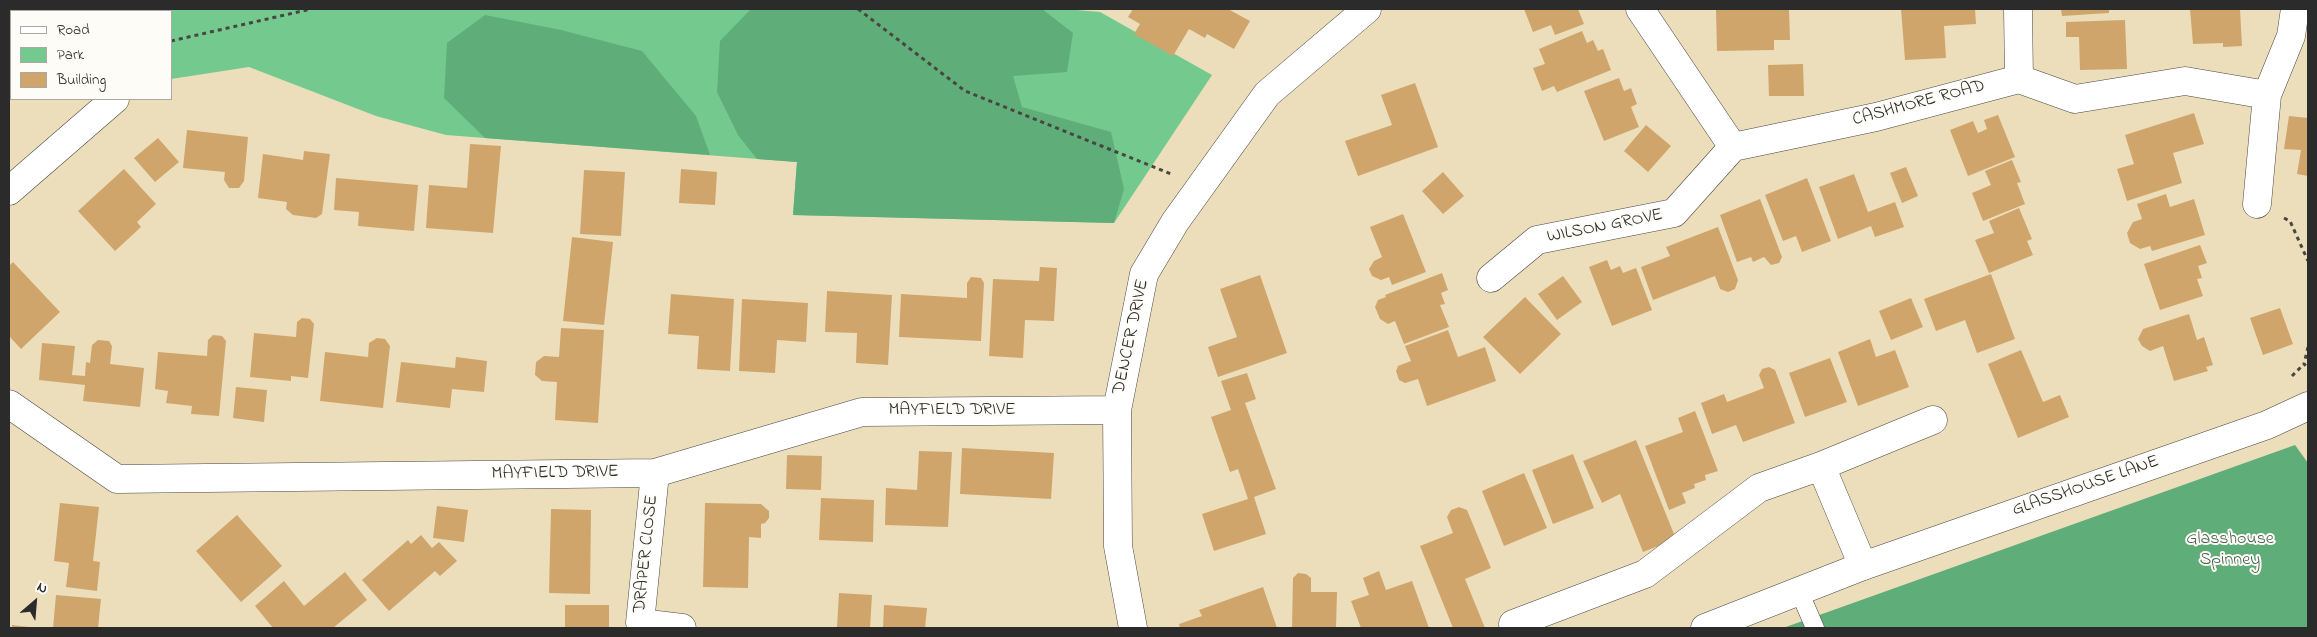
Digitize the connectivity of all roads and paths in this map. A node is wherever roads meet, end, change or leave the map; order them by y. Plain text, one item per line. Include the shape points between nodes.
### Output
1 (311, 9) edge
2 (858, 9) edge
3 (1365, 9) edge
4 (1640, 9) edge
5 (2018, 9) edge
6 (2295, 9) edge
7 (172, 41) edge
8 (2019, 79) junction
9 (2267, 95) junction
10 (114, 100) edge
11 (1733, 147) junction
12 (1201, 186) junction
13 (9, 191) edge
14 (2257, 204) joint
15 (2308, 261) edge
16 (1491, 278) dead end
17 (2308, 347) edge
18 (2308, 368) edge
19 (9, 404) edge
20 (2308, 406) edge
21 (1117, 410) junction
22 (1933, 420) dead end
23 (1821, 466) junction
24 (655, 473) junction
25 (1863, 566) junction
26 (1800, 591) junction
27 (1513, 624) dead end
28 (682, 628) edge
29 (1133, 628) edge
30 (1705, 628) edge
31 (1815, 628) edge

1 - 7 path
2 - 12 path via 965,91
3 - 12 street, DENCER DRIVE via 1266,94
4 - 11 street
5 - 8 street
6 - 9 street via 2291,36
8 - 9 street via 2075,99 2185,80
8 - 11 street, CASHMORE ROAD via 1876,117
9 - 14 street
10 - 13 street
11 - 16 street, WILSON GROVE via 1674,213 1537,240
12 - 21 street, DENCER DRIVE via 1144,274
14 - 15 path via 2290,221
17 - 18 path via 2304,364
19 - 24 street, MAYFIELD DRIVE via 117,479
20 - 25 street, GLASSHOUSE LANE via 2267,425
21 - 24 street, MAYFIELD DRIVE via 862,412
21 - 29 street, DENCER DRIVE via 1118,546
22 - 23 street
23 - 25 street
23 - 27 street via 1759,488 1645,574
24 - 28 street, DRAPER CLOSE via 640,623
25 - 26 street, GLASSHOUSE LANE
26 - 30 street, GLASSHOUSE LANE
26 - 31 lane

